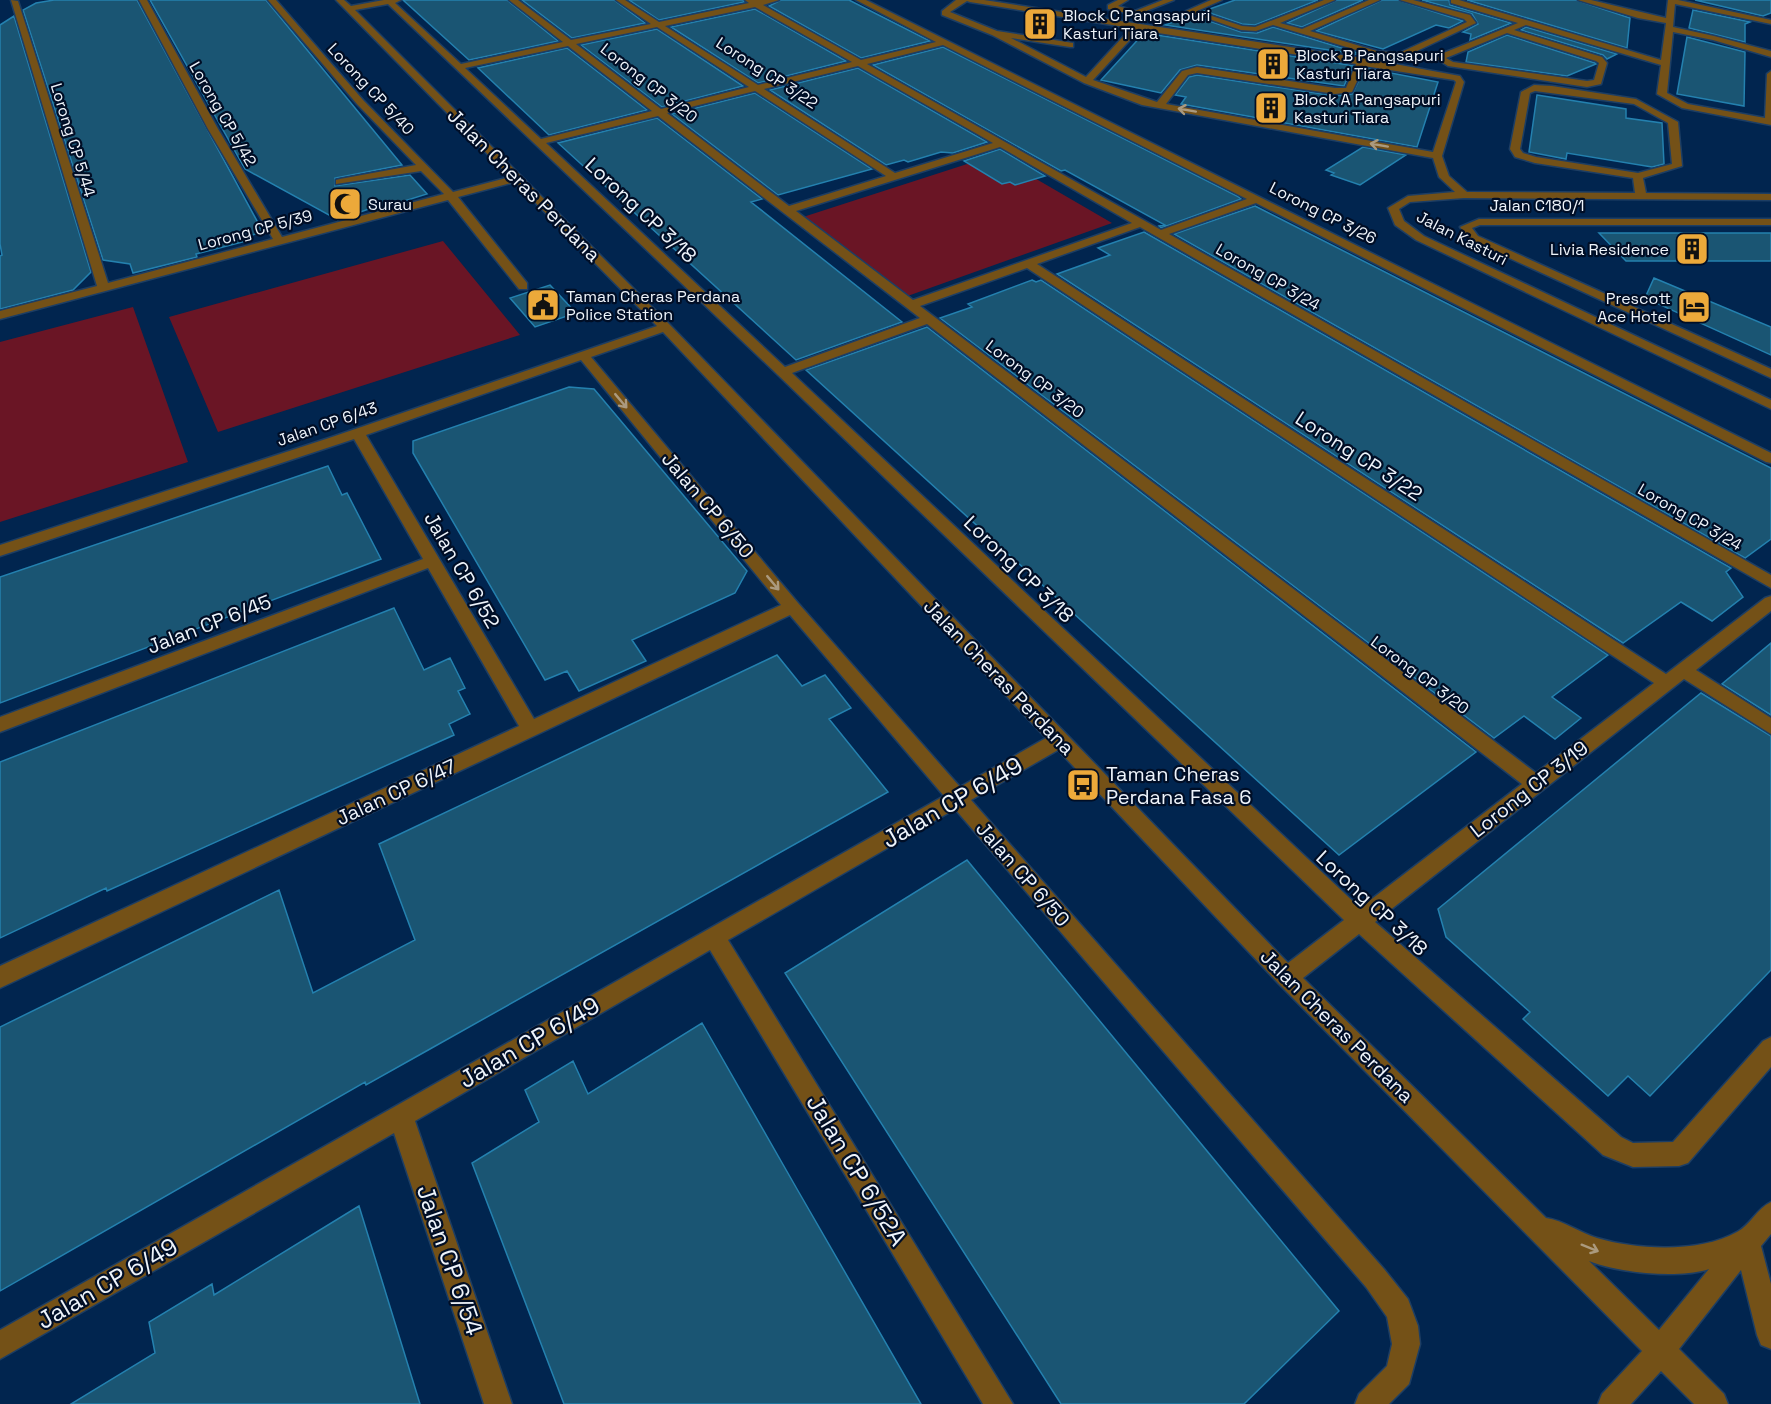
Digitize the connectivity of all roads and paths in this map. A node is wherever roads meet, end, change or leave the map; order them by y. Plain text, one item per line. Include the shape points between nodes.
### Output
1 (143, 0) edge
2 (272, 0) edge
3 (391, 0) edge
4 (513, 0) edge
5 (620, 0) edge
6 (775, 0) edge
7 (860, 0) edge
8 (964, 0) edge
9 (970, 0) edge
10 (1124, 0) edge
11 (1170, 0) edge
12 (1218, 0) edge
13 (1331, 0) edge
14 (1376, 0) edge
15 (1404, 0) edge
16 (1449, 0) edge
17 (1582, 0) edge
18 (11, 1) edge
19 (1672, 1) edge
20 (752, 2) edge
21 (345, 4) edge
22 (1771, 22) edge
23 (1273, 23) junction
24 (1524, 23) junction
25 (658, 24) junction
26 (1669, 25) junction
27 (1138, 26) junction
28 (1505, 30) junction
29 (1301, 32) junction
30 (995, 33) junction
31 (945, 42) junction
32 (569, 43) junction
33 (1070, 45) dead end
34 (1655, 48) dead end
35 (1666, 52) junction
36 (1771, 54) edge
37 (1362, 61) junction
38 (861, 64) junction
39 (1665, 64) junction
40 (458, 67) junction
41 (1771, 74) edge
42 (1087, 81) junction
43 (757, 89) junction
44 (1160, 105) junction
45 (660, 113) junction
46 (1770, 122) edge
47 (539, 142) junction
48 (1001, 144) junction
49 (1437, 156) junction
50 (424, 167) junction
51 (1638, 176) junction
52 (894, 177) junction
53 (518, 178) junction
54 (340, 182) dead end
55 (1464, 195) junction
56 (1641, 195) junction
57 (451, 196) junction
58 (1725, 196) junction
59 (1771, 197) edge
60 (1258, 199) junction
61 (788, 210) junction
62 (1755, 222) junction
63 (1771, 222) edge
64 (1141, 223) junction
65 (1160, 234) junction
66 (279, 241) junction
67 (1028, 263) junction
68 (524, 286) dead end
69 (104, 287) junction
70 (911, 305) junction
71 (0, 315) edge
72 (929, 319) junction
73 (665, 327) junction
74 (1688, 336) junction
75 (1660, 352) junction
76 (584, 356) junction
77 (783, 372) junction
78 (1771, 374) edge
79 (1771, 405) edge
80 (357, 432) junction
81 (1771, 459) edge
82 (0, 551) edge
83 (432, 561) junction
84 (1771, 582) edge
85 (1771, 602) edge
86 (792, 607) junction
87 (1683, 670) junction
88 (1667, 683) junction
89 (0, 725) edge
90 (1771, 727) edge
91 (530, 729) junction
92 (1059, 740) junction
93 (1536, 784) junction
94 (957, 798) junction
95 (1359, 921) junction
96 (714, 937) junction
97 (1287, 976) junction
98 (0, 977) edge
99 (1771, 1049) edge
100 (401, 1116) junction
101 (1771, 1215) edge
102 (1536, 1225) junction
103 (1747, 1242) junction
104 (1771, 1335) edge
105 (0, 1345) edge
106 (1661, 1350) junction
107 (498, 1404) edge
108 (999, 1404) edge
109 (1369, 1404) edge
110 (1612, 1404) edge
111 (1714, 1404) edge

1 - 66 street, Lorong CP 5/42
2 - 50 street, Lorong CP 5/40 via 357,99
3 - 21 street
3 - 40 street, Lorong CP 3/18
4 - 32 street, Lorong CP 3/20
5 - 25 street, Lorong CP 3/22
6 - 20 street
7 - 31 street, Lorong CP 3/26
8 - 30 street via 945,13
9 - 27 street
10 - 11 street via 1111,7 1136,13
12 - 23 street via 1190,11 1248,29
13 - 23 street
14 - 29 street
15 - 29 street via 1467,17 1472,23 1400,56
16 - 24 street
17 - 26 street
18 - 69 street, Lorong CP 5/44
19 - 22 street
19 - 26 street
20 - 25 street
20 - 38 street, Lorong CP 3/24
21 - 53 street, Jalan Cheras Perdana
23 - 29 street
24 - 28 street
24 - 39 street
25 - 32 street
25 - 43 street, Lorong CP 3/22
26 - 35 street
26 - 36 street
27 - 37 street
27 - 42 street
28 - 28 street via 1599,59 1603,63 1598,82 1587,84 1450,64 1441,59
30 - 33 street
30 - 42 street
31 - 38 street
31 - 60 street, Lorong CP 3/26
32 - 40 street
32 - 45 street, Lorong CP 3/20
34 - 35 street
35 - 39 street
37 - 44 street via 1349,90 1335,91 1197,70 1185,73
37 - 49 street via 1457,78 1460,82
38 - 43 street
38 - 48 street, Lorong CP 3/24
39 - 46 street via 1662,94 1685,106
40 - 47 street, Lorong CP 3/18
41 - 46 street
42 - 44 street
43 - 45 street
43 - 52 street, Lorong CP 3/22
49 -> 44 street
45 - 47 street
45 - 61 street, Lorong CP 3/20
47 - 77 street, Lorong CP 3/18
48 - 52 street
48 - 64 street, Lorong CP 3/24
49 - 55 street via 1444,177
50 - 54 street
50 - 57 street, Lorong CP 5/40
51 - 51 street via 1520,155 1515,149 1526,92 1534,88 1552,89 1636,102 1673,122 1677,166
51 - 56 street
52 - 61 street
53 - 57 street, Lorong CP 5/39
53 - 73 street, Jalan Cheras Perdana
55 - 56 street, Jalan Kasturi
55 - 75 street, Jalan Kasturi via 1407,199 1394,208 1399,224 1420,238
56 - 58 street, Jalan Kasturi
57 - 66 street, Lorong CP 5/39
57 - 68 street, Lorong CP 5/40
58 - 59 street, Jalan Kasturi
58 - 62 street
60 - 65 street
60 - 81 street, Lorong CP 3/26
61 - 70 street, Lorong CP 3/20
62 - 63 street, Jalan C180/1
62 - 74 street, Jalan C180/1 via 1479,222 1465,227 1474,238
64 - 65 street, Lorong CP 3/24
64 - 67 street
65 - 84 street, Lorong CP 3/24
66 - 69 street, Lorong CP 5/39
67 - 70 street
67 - 88 street, Lorong CP 3/22
69 - 71 street, Lorong CP 5/39
70 - 72 street, Lorong CP 3/20
72 - 77 street
72 - 93 street, Lorong CP 3/20
73 - 76 street, Jalan CP 6/43
73 - 92 street, Jalan Cheras Perdana
74 - 75 street
74 - 78 street, Jalan C180/1
75 - 79 street, Jalan Kasturi
76 - 80 street, Jalan CP 6/43
76 -> 86 street, Jalan CP 6/50
77 - 95 street, Lorong CP 3/18
80 - 82 street, Jalan CP 6/43
80 - 83 street, Jalan CP 6/52
83 - 89 street, Jalan CP 6/45
83 - 91 street, Jalan CP 6/52
85 - 87 street, Lorong CP 3/19
86 - 91 street, Jalan CP 6/47
86 - 94 street, Jalan CP 6/50
87 - 88 street, Lorong CP 3/19
87 - 90 street
88 - 93 street, Lorong CP 3/19
91 - 98 street, Jalan CP 6/47
92 - 94 street, Jalan CP 6/49
92 - 97 street, Jalan Cheras Perdana
93 - 95 street, Lorong CP 3/19
94 - 96 street, Jalan CP 6/49
94 - 109 street, Jalan CP 6/50 via 1376,1278 1398,1309 1406,1344 1399,1374
95 - 97 street, Lorong CP 3/19
95 - 99 street, Lorong CP 3/18 via 1612,1146 1633,1155 1679,1154
96 - 100 street, Jalan CP 6/49
96 - 108 street, Jalan CP 6/52A
97 - 102 street, Jalan Cheras Perdana
100 - 105 street, Jalan CP 6/49
100 - 107 street, Jalan CP 6/54
101 - 103 street
102 -> 103 street via 1597,1251 1650,1260 1699,1259
102 - 106 street, Jalan Cheras Perdana
103 - 104 street
103 - 106 street
106 - 110 street
106 - 111 street, Jalan Cheras Perdana

